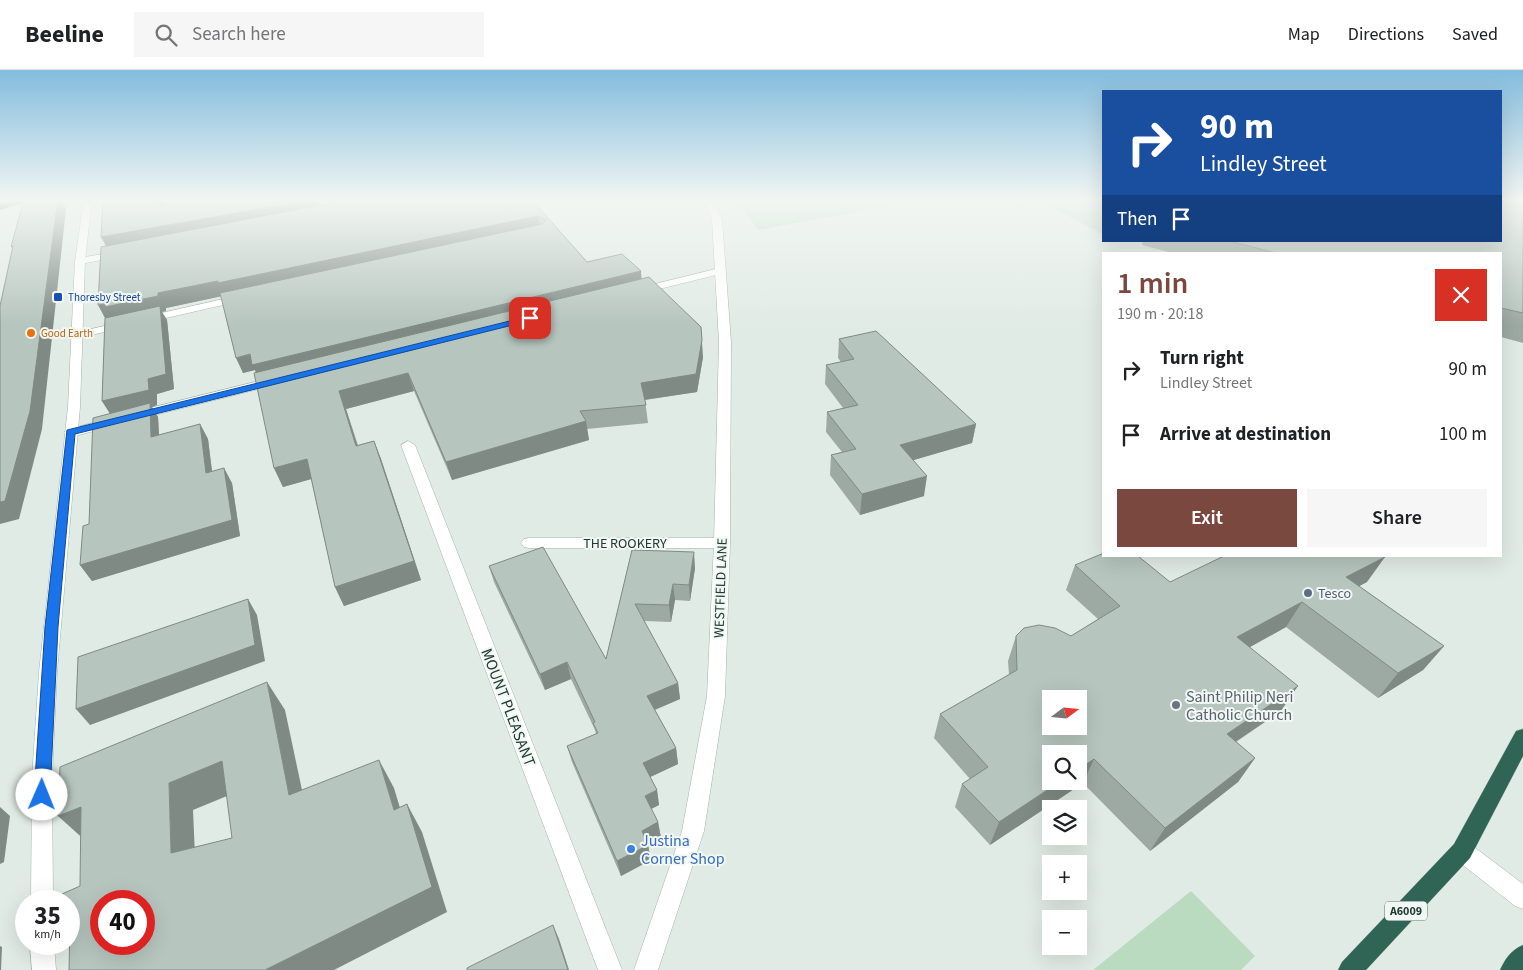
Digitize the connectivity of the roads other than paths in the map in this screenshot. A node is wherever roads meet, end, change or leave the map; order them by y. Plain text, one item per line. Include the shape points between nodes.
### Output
1 (83, 241) edge
2 (719, 241) edge
3 (128, 252) edge
4 (80, 261) junction
5 (720, 271) junction
6 (256, 295) edge
7 (624, 295) edge
8 (78, 335) junction
9 (285, 379) edge
10 (70, 433) junction
11 (408, 445) dead end
12 (529, 543) dead end
13 (722, 543) junction
14 (1523, 738) edge
15 (1462, 851) junction
16 (42, 890) edge
17 (1523, 898) edge
18 (43, 955) edge
19 (1523, 957) edge
20 (44, 970) edge
21 (610, 970) edge
22 (646, 970) edge
23 (1350, 970) edge
24 (1512, 970) edge

1 - 4 street
2 - 5 street, WESTFIELD LANE
3 - 4 street
4 - 8 street
5 - 7 street
5 - 13 street, WESTFIELD LANE via 725,342
6 - 8 street
8 - 10 street
9 - 10 street
10 - 16 street via 48,672 42,778
11 - 21 street, MOUNT PLEASANT
12 - 13 street, THE ROOKERY
13 - 22 street, WESTFIELD LANE via 716,696 693,830
14 - 15 highway, A6009
15 - 17 street
15 - 23 highway, A6009
18 - 20 street
19 - 24 highway

